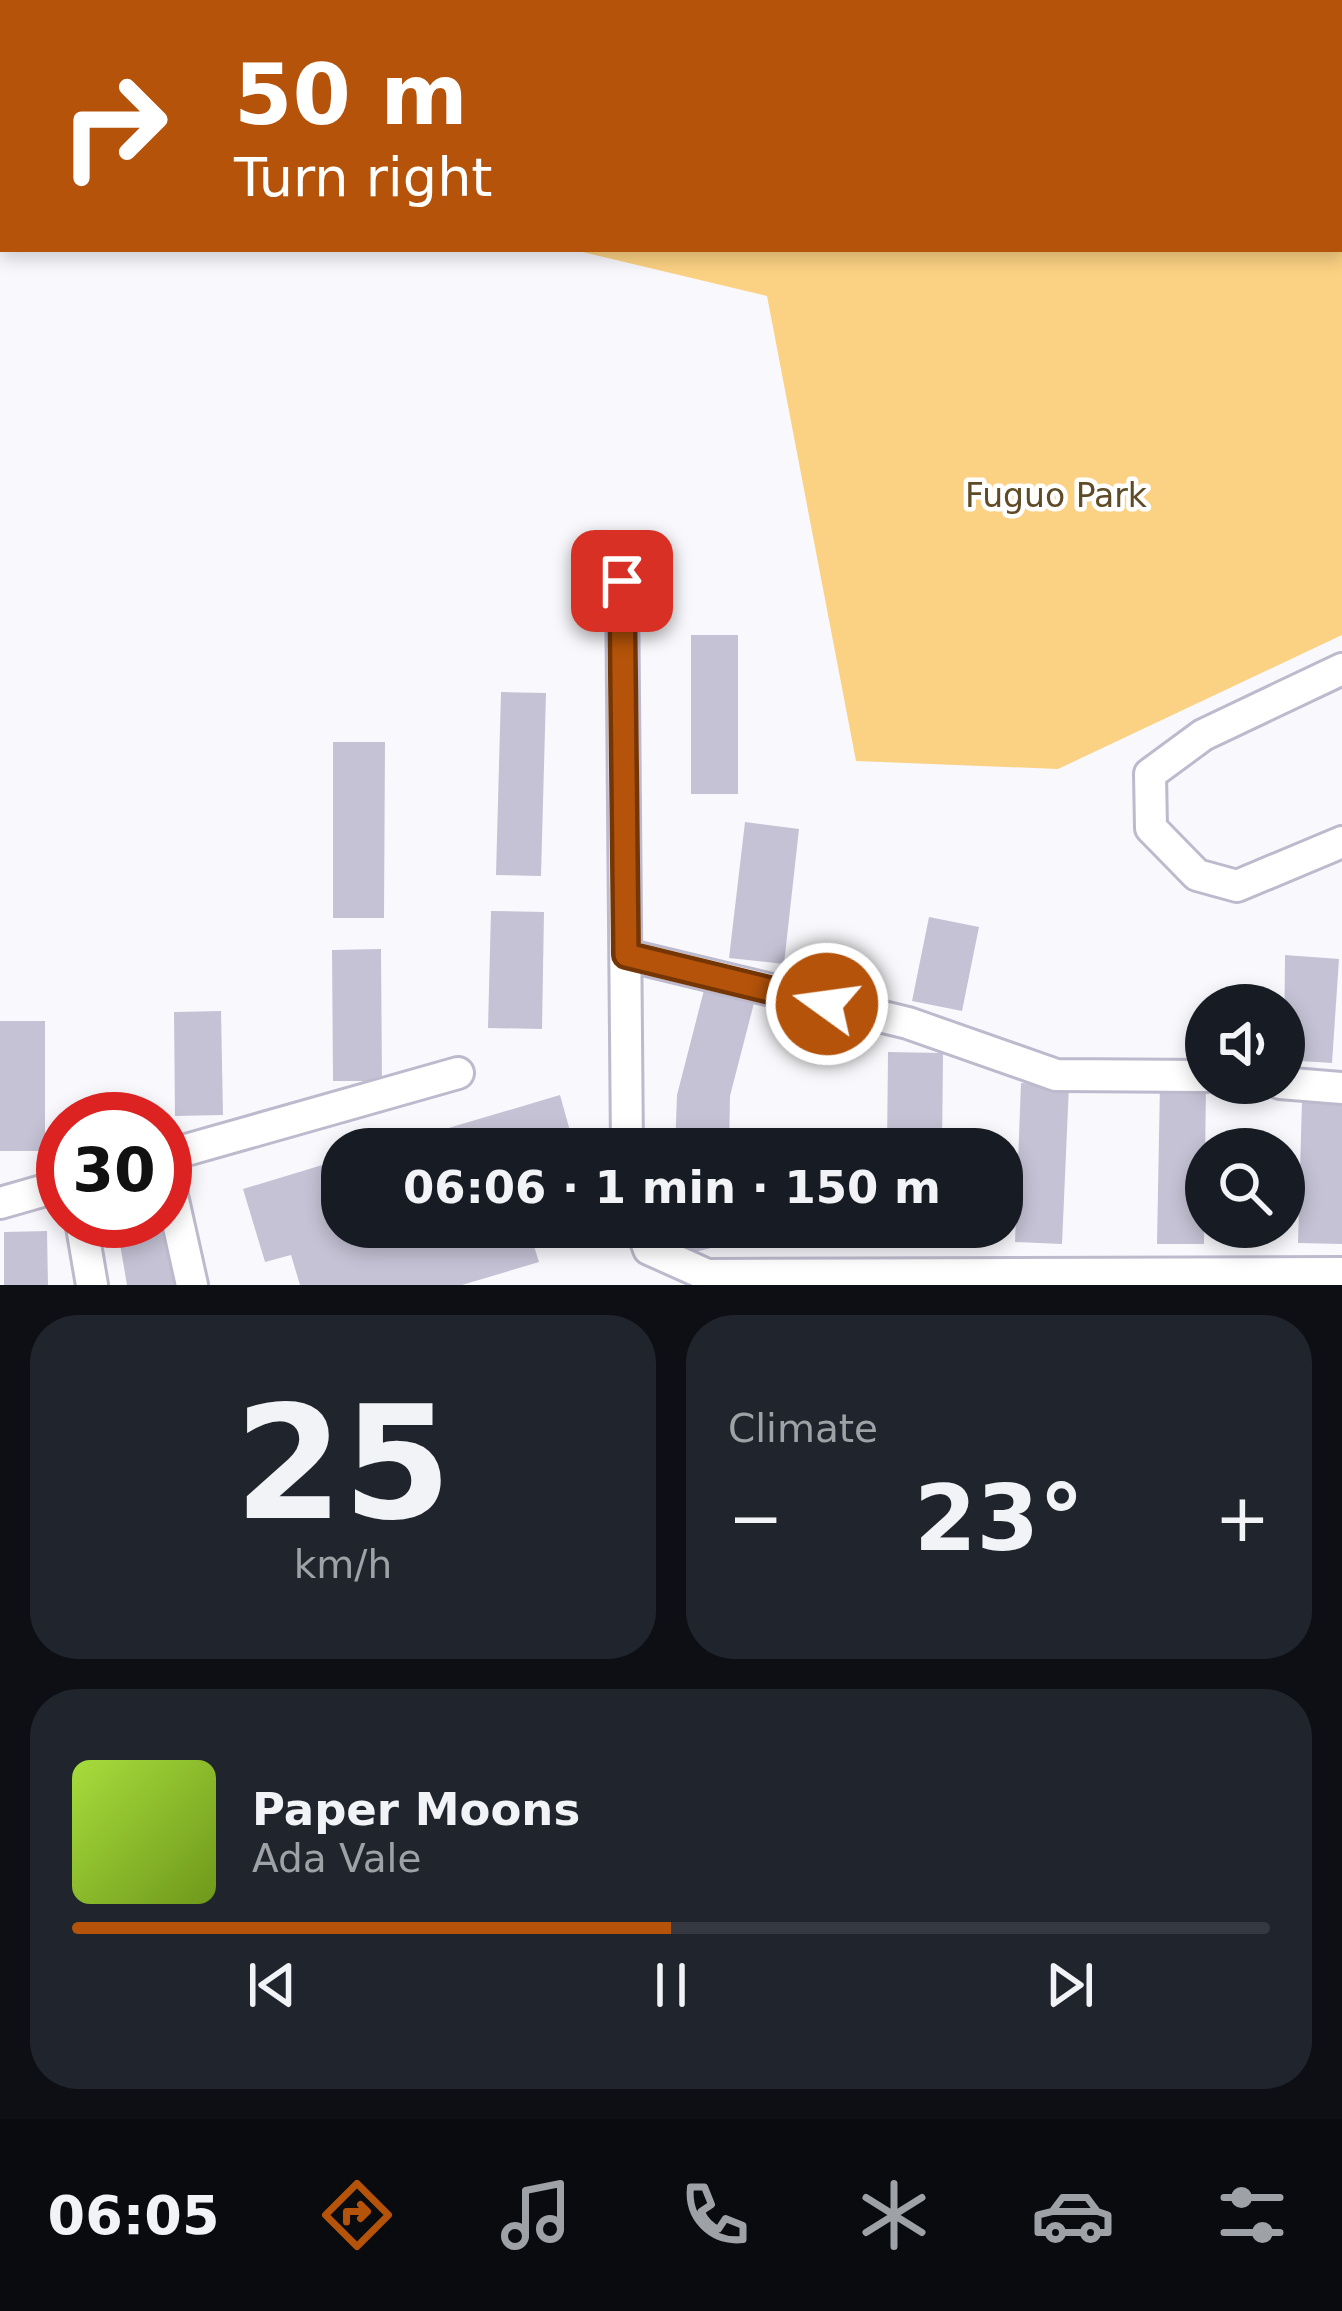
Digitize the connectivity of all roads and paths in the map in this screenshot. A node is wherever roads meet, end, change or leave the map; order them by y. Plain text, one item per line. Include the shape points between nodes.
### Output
1 (622, 581) dead end
2 (1342, 669) edge
3 (1342, 842) edge
4 (626, 955) junction
5 (458, 1073) dead end
6 (1185, 1076) edge
7 (1305, 1085) edge
8 (1342, 1088) edge
9 (627, 1128) edge
10 (192, 1152) edge
11 (36, 1193) edge
12 (0, 1203) edge
13 (86, 1248) edge
14 (184, 1248) edge
15 (649, 1248) edge
16 (1342, 1273) edge
17 (92, 1285) edge
18 (192, 1285) edge

1 - 4 street
2 - 3 street via 1203,735 1150,773 1151,828 1197,875 1237,886
4 - 6 street via 908,1023 1056,1076
4 - 9 street
5 - 10 street
7 - 8 street
11 - 12 street
13 - 17 street
14 - 18 street
15 - 16 street via 706,1275

